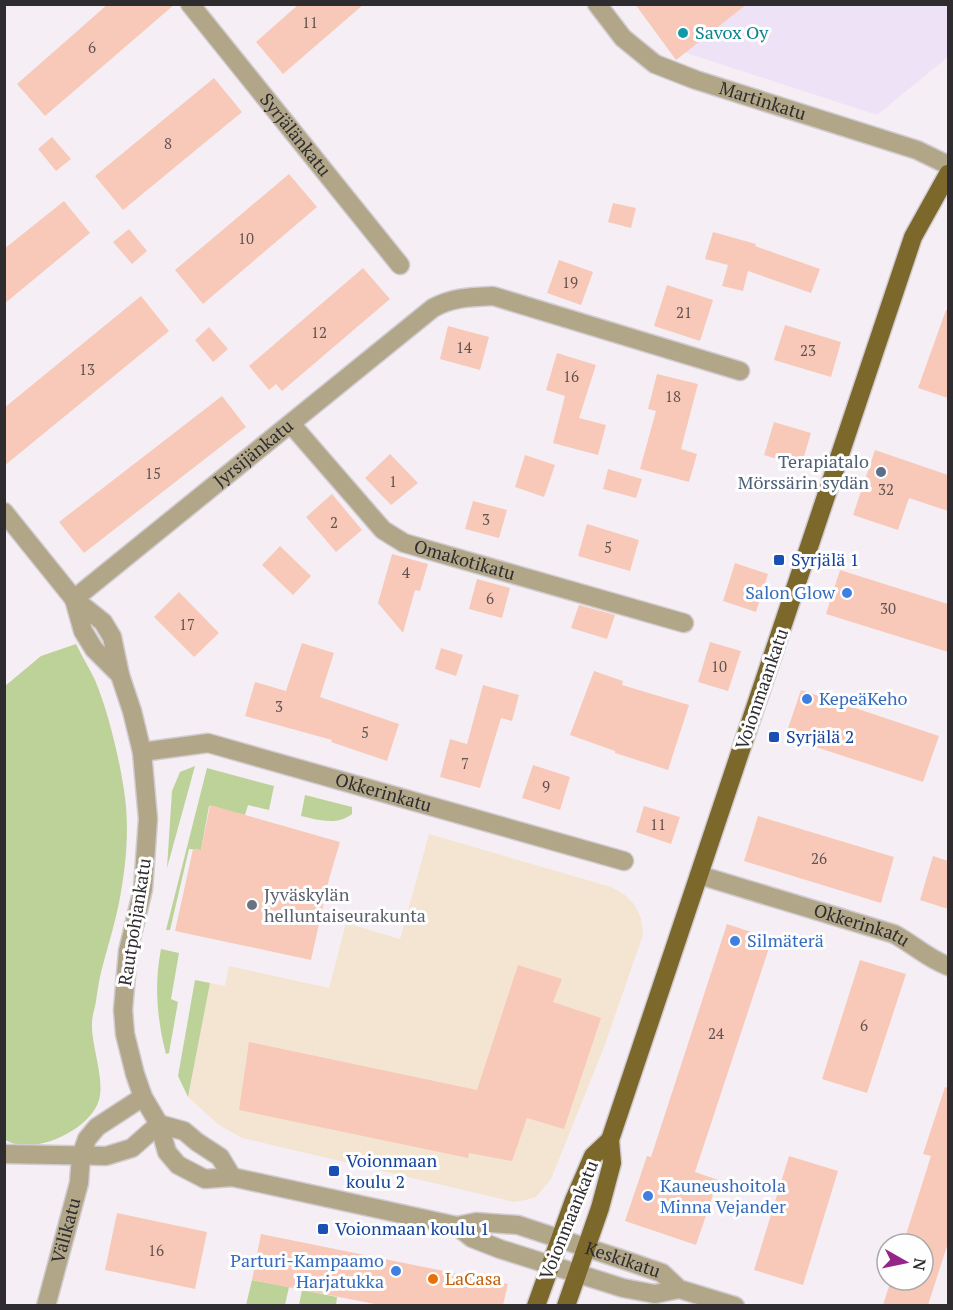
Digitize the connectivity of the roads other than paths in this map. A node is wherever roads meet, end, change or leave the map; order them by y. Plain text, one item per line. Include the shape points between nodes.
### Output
1 (190, 4) edge
2 (597, 4) edge
3 (948, 165) edge
4 (948, 174) edge
5 (400, 265) dead end
6 (740, 371) dead end
7 (291, 424) junction
8 (4, 512) edge
9 (74, 599) junction
10 (684, 623) dead end
11 (142, 752) junction
12 (624, 861) dead end
13 (699, 875) junction
14 (948, 966) edge
15 (143, 1097) junction
16 (159, 1124) junction
17 (610, 1140) junction
18 (4, 1154) edge
19 (81, 1156) junction
20 (232, 1177) junction
21 (457, 1226) junction
22 (559, 1238) junction
23 (586, 1247) junction
24 (549, 1265) junction
25 (577, 1275) junction
26 (679, 1289) junction
27 (46, 1305) edge
28 (536, 1305) edge
29 (566, 1305) edge
30 (735, 1305) edge

1 - 5 street, Syrjälänkatu
2 - 3 street, Martinkatu via 622,38 655,64 917,150
4 - 13 main road, Voionmaankatu via 913,237
6 - 7 street, Jyrsijänkatu via 493,296 464,297 434,308
7 - 9 street, Jyrsijänkatu
7 - 10 street, Omakotikatu via 383,531 404,543
8 - 9 street, Rautpohjankatu
9 - 11 street, Rautpohjankatu via 83,631 94,649 120,675
11 - 12 street, Okkerinkatu via 208,743
11 - 15 street, Rautpohjankatu via 148,819 143,889 128,951 123,1010 125,1034
13 - 14 street, Okkerinkatu via 894,934
13 - 17 main road, Voionmaankatu
15 - 16 street, Keskikatu
15 - 19 street via 98,1127 87,1139
16 - 19 street via 132,1148 106,1156
16 - 20 street via 184,1131 220,1157
16 - 20 street, Keskikatu via 167,1152 178,1165 205,1179
17 - 22 main road, Voionmaankatu via 593,1156
17 - 23 main road, Voionmaankatu via 612,1163
18 - 19 street
19 - 27 street, Välikatu via 79,1183
20 - 21 street, Keskikatu
21 - 22 street, Keskikatu via 476,1222 518,1225
21 - 24 street, Keskikatu via 472,1238
22 - 23 street, Keskikatu
22 - 24 main road, Voionmaankatu
23 - 25 main road, Voionmaankatu
23 - 26 street, Keskikatu via 662,1273
24 - 25 street, Keskikatu
24 - 28 main road, Voionmaankatu
25 - 26 street, Keskikatu via 655,1294
25 - 29 main road, Voionmaankatu
26 - 30 street, Keskikatu

